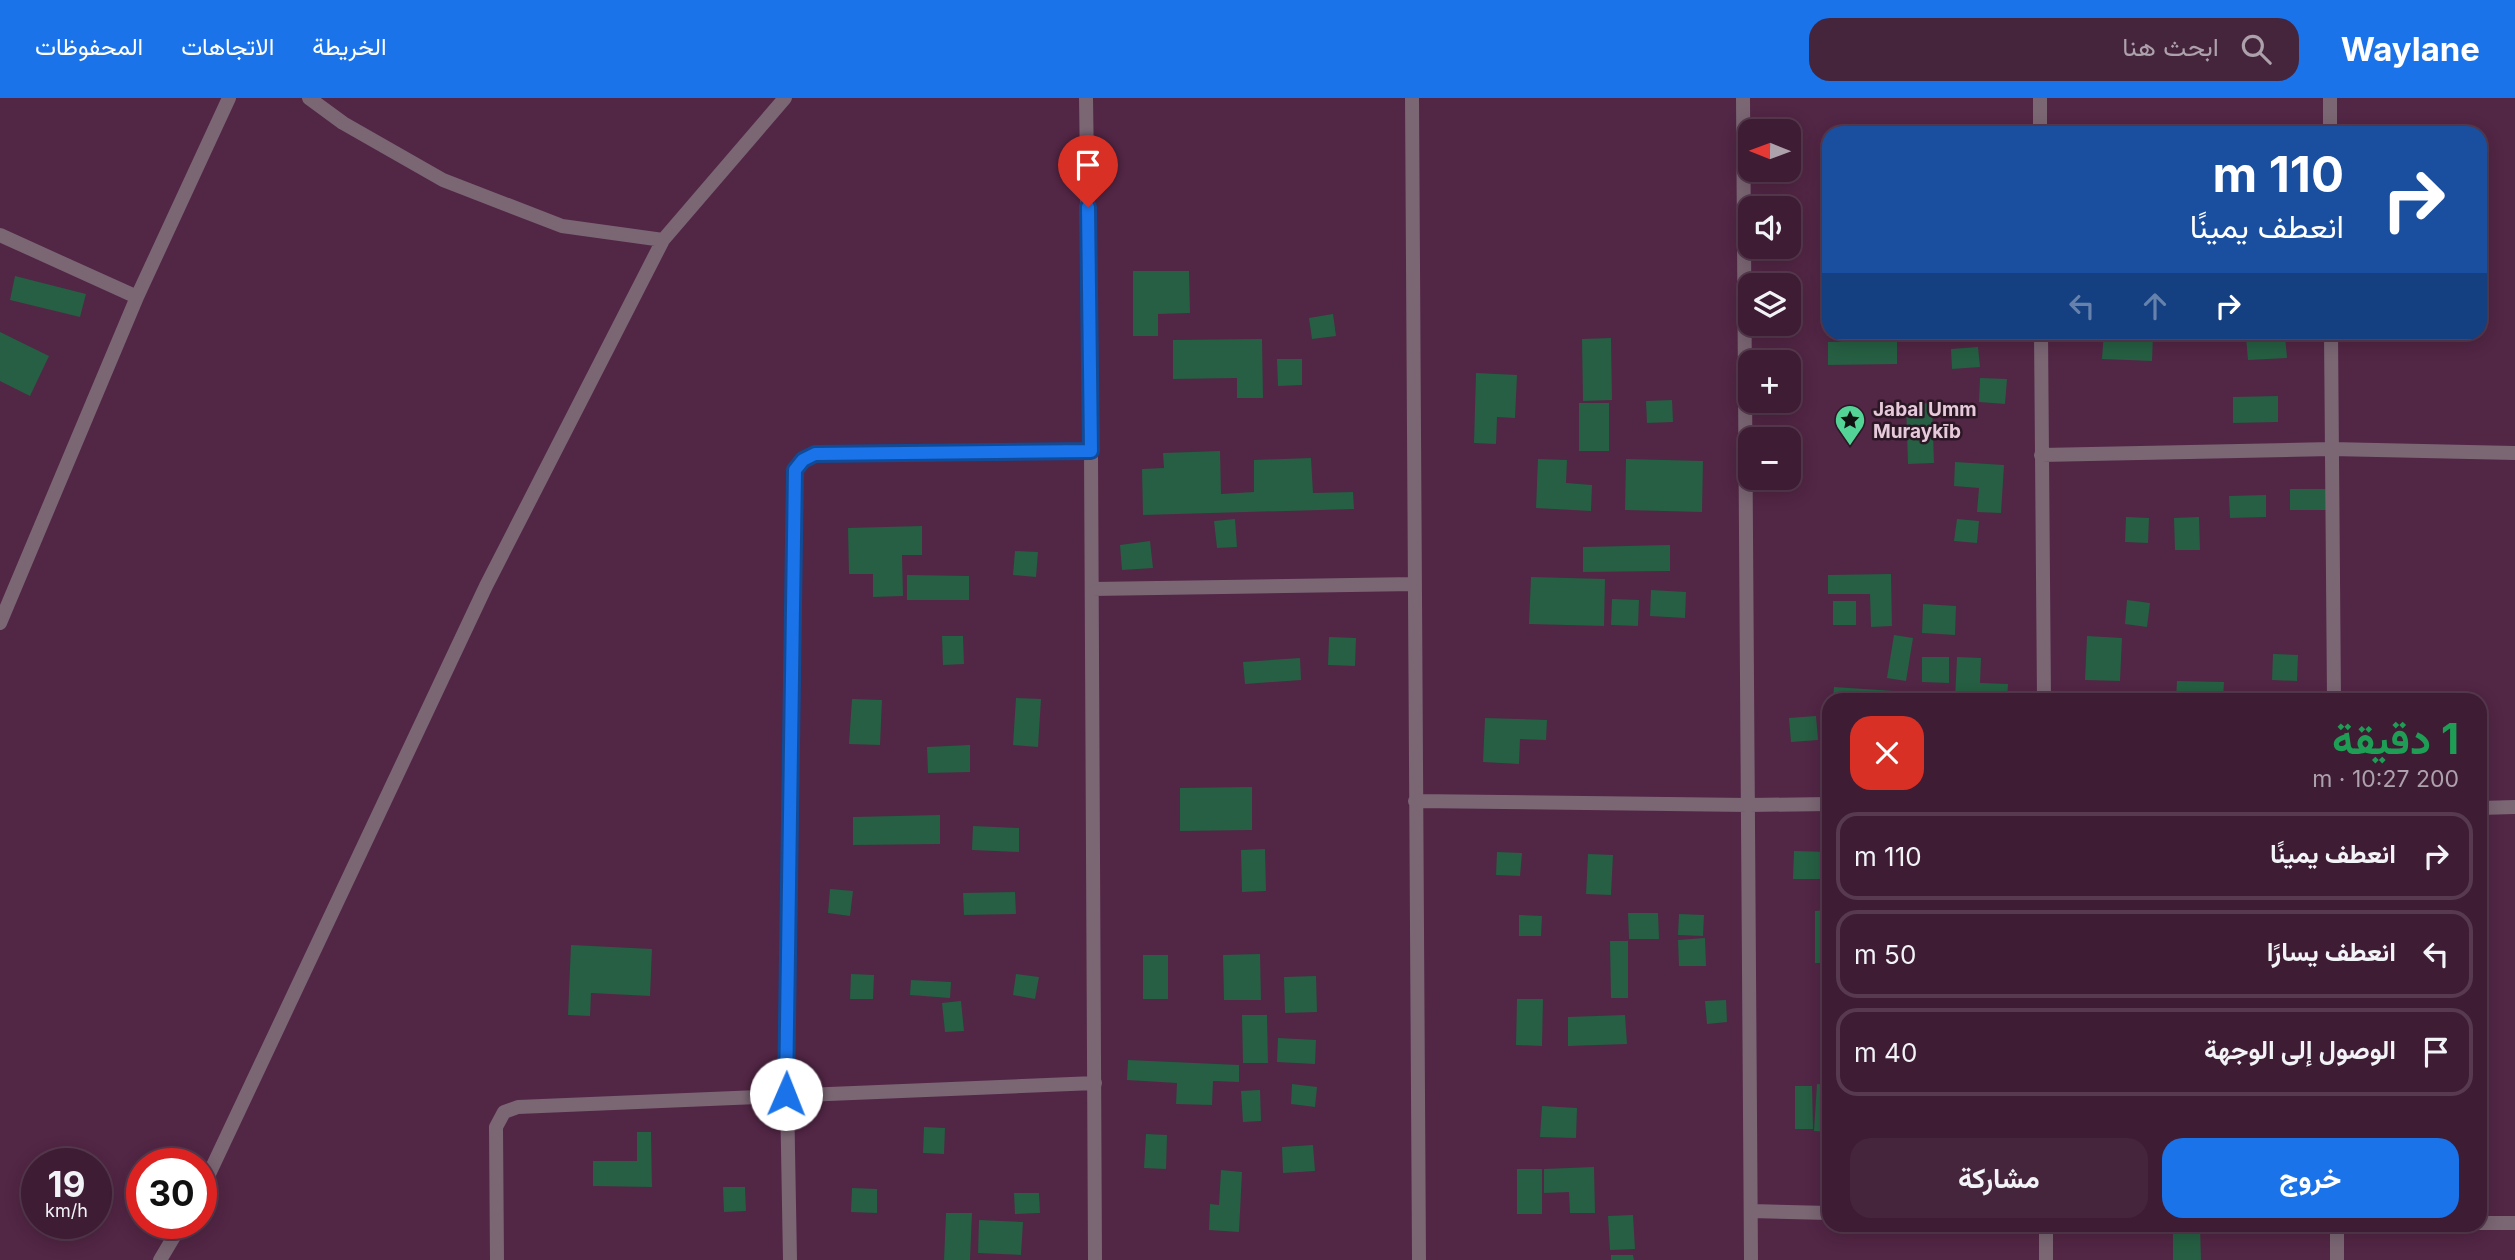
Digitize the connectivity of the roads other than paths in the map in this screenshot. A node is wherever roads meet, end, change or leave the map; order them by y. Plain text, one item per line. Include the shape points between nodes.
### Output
1 (229, 98) edge
2 (309, 98) edge
3 (785, 98) edge
4 (1086, 98) edge
5 (1412, 98) edge
6 (1743, 98) edge
7 (2040, 98) edge
8 (2330, 98) edge
9 (2040, 126) edge
10 (2330, 126) edge
11 (0, 235) edge
12 (663, 240) junction
13 (137, 297) junction
14 (2041, 340) edge
15 (2331, 340) edge
16 (2332, 449) junction
17 (1091, 451) junction
18 (2515, 453) edge
19 (2041, 455) junction
20 (1415, 584) junction
21 (1092, 590) junction
22 (0, 623) edge
23 (2044, 693) edge
24 (2334, 693) edge
25 (1416, 801) junction
26 (1822, 804) edge
27 (1749, 805) junction
28 (2515, 807) edge
29 (2487, 808) edge
30 (1095, 1083) junction
31 (786, 1094) junction
32 (217, 1157) edge
33 (1751, 1211) junction
34 (1822, 1213) edge
35 (2487, 1223) edge
36 (2515, 1223) edge
37 (2046, 1232) edge
38 (2337, 1232) edge
39 (172, 1239) edge
40 (160, 1260) edge
41 (497, 1260) edge
42 (790, 1260) edge
43 (1095, 1260) edge
44 (1419, 1260) edge
45 (1751, 1260) edge
46 (2046, 1260) edge
47 (2337, 1260) edge

1 - 13 street
2 - 12 street via 343,123 443,180 562,226
3 - 12 street
4 - 17 street
5 - 20 street
6 - 27 street
7 - 9 street
8 - 10 street
11 - 13 street
12 - 32 street via 486,586
13 - 22 street
14 - 19 street
15 - 16 street
16 - 18 street
16 - 19 street
16 - 24 street
17 - 21 street
17 - 31 street via 815,454 795,470
19 - 23 street
20 - 21 street
20 - 25 street
21 - 30 street
25 - 27 street
25 - 44 street
26 - 27 street
27 - 33 street
28 - 29 street
30 - 31 street
30 - 43 street
31 - 41 street via 518,1107 504,1112 496,1127
31 - 42 street
33 - 34 street
33 - 45 street
35 - 36 street
37 - 46 street
38 - 47 street
39 - 40 street

